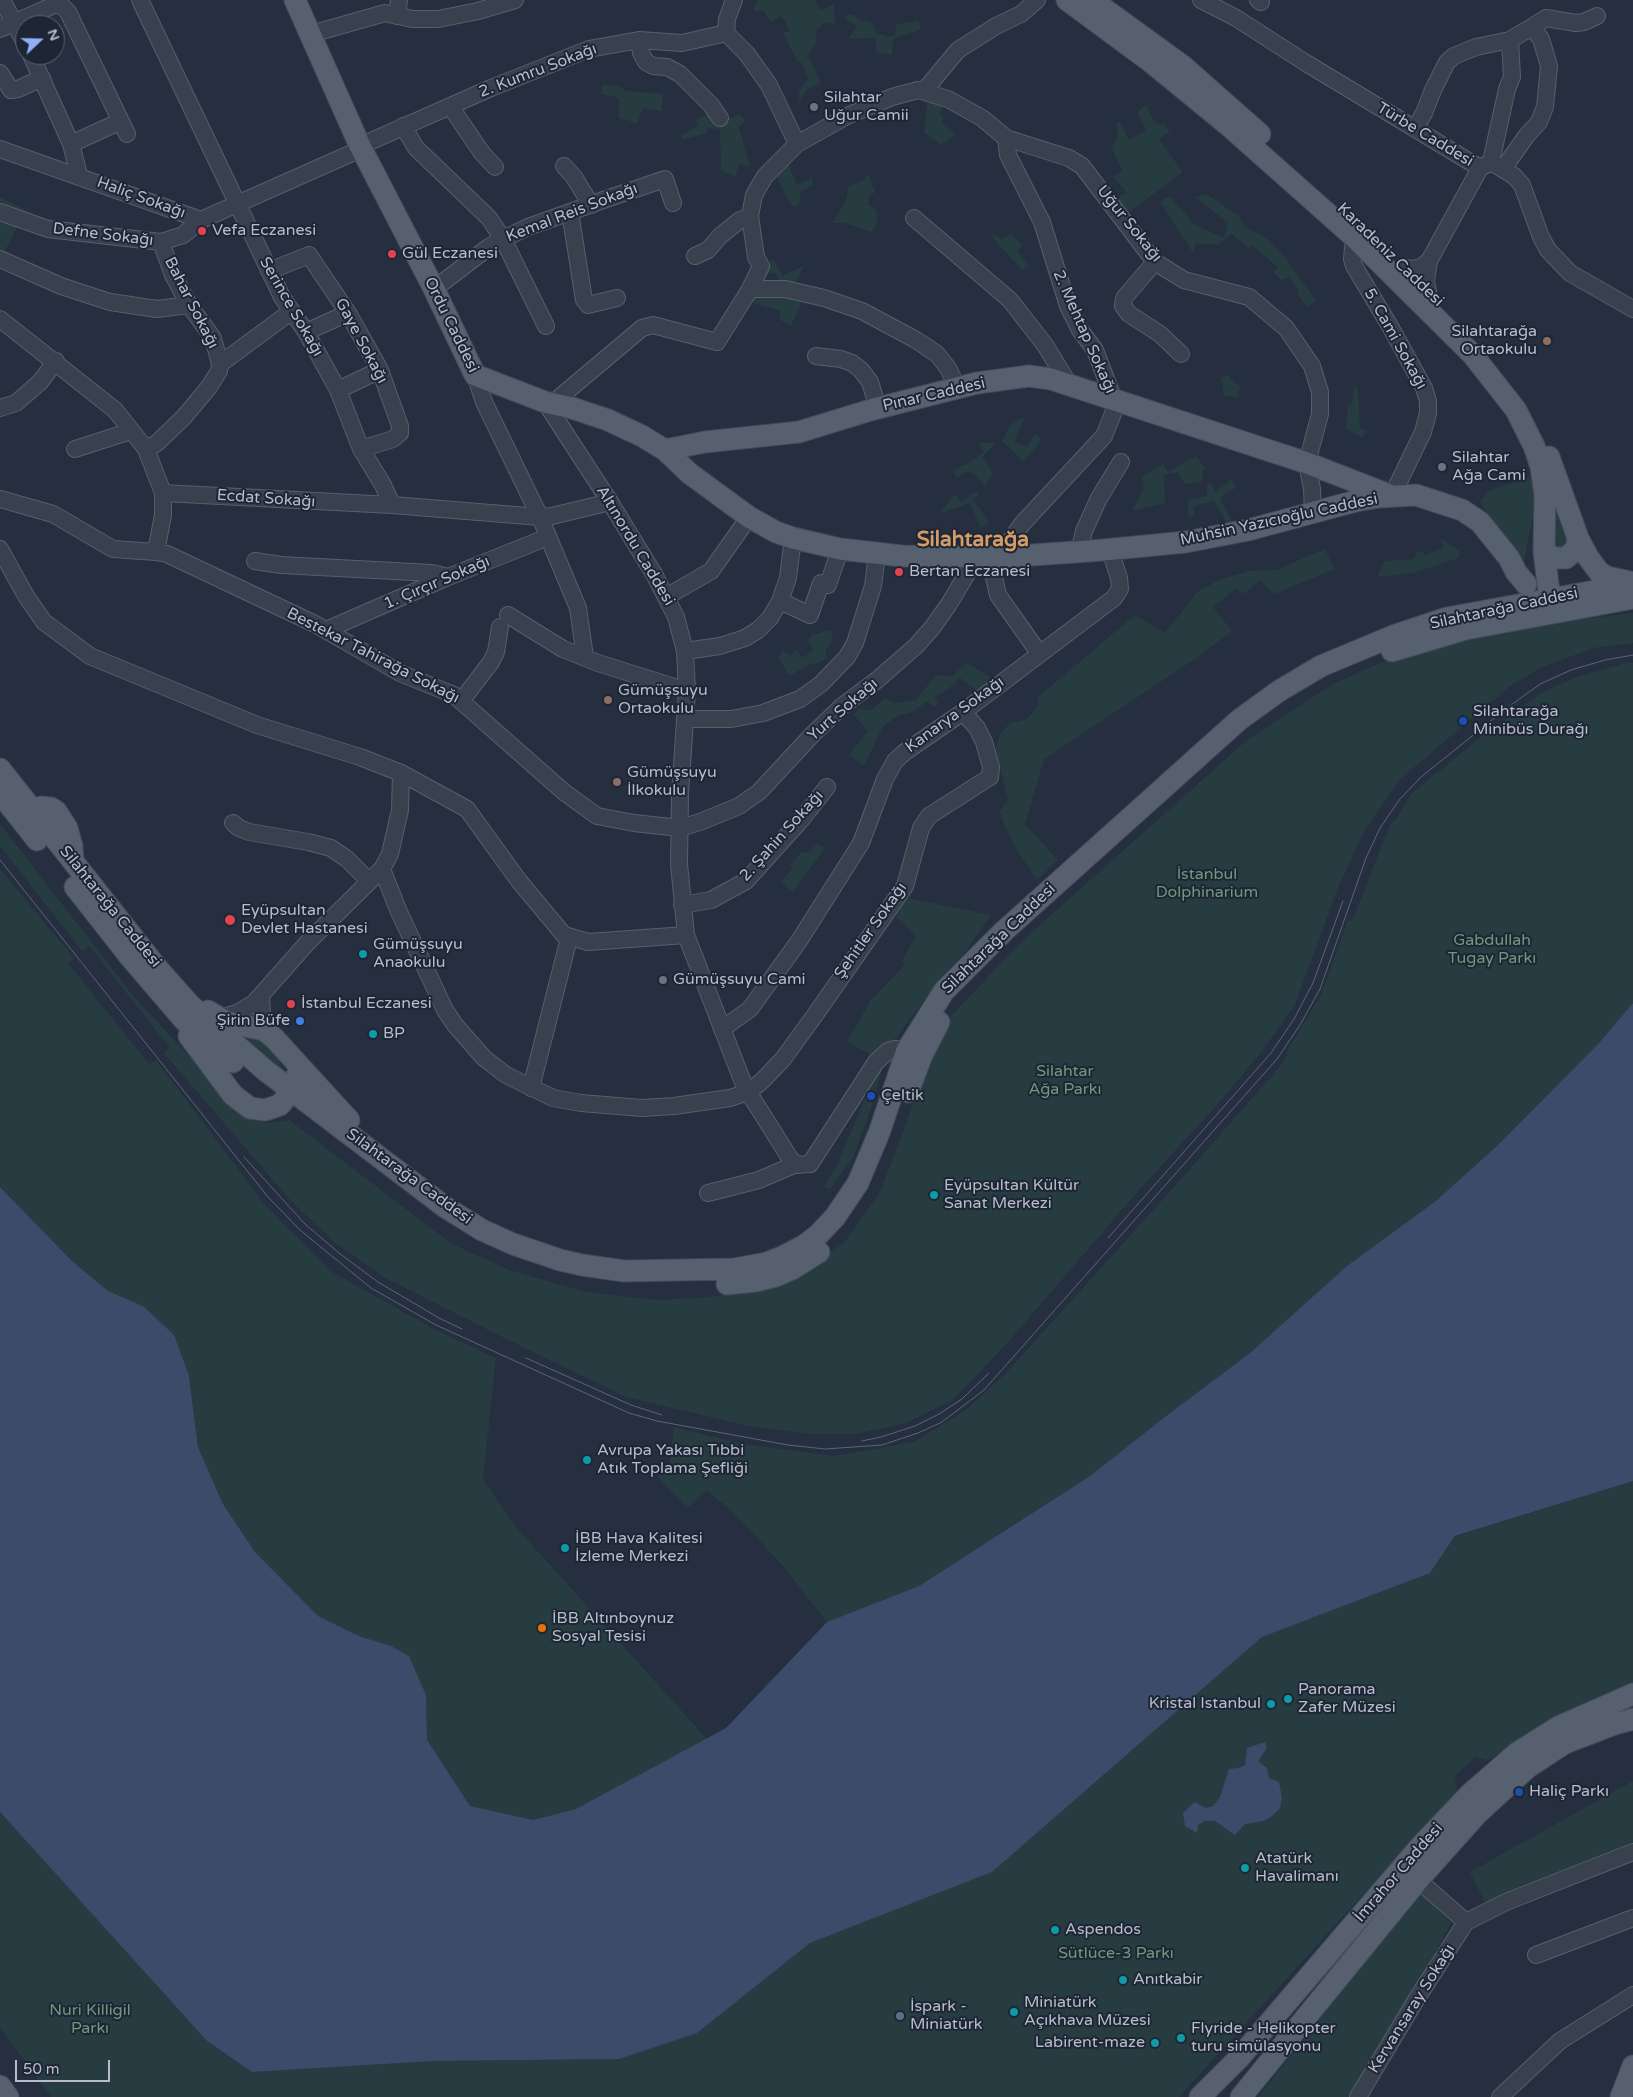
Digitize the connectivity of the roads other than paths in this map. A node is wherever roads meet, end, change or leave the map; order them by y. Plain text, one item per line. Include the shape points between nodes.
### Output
1 (2, 0) edge
2 (140, 0) edge
3 (295, 0) edge
4 (514, 0) edge
5 (734, 0) edge
6 (1037, 0) edge
7 (1067, 0) edge
8 (1092, 0) edge
9 (1201, 0) edge
10 (398, 8) edge
11 (1597, 16) dead end
12 (7, 26) edge
13 (1532, 27) junction
14 (726, 33) junction
15 (311, 34) junction
16 (639, 40) junction
17 (1510, 40) junction
18 (36, 65) edge
19 (0, 73) edge
20 (42, 78) junction
21 (924, 91) junction
22 (450, 106) junction
23 (720, 118) dead end
24 (403, 126) junction
25 (1415, 129) junction
26 (1006, 138) junction
27 (71, 144) junction
28 (796, 144) junction
29 (360, 147) junction
30 (0, 149) edge
31 (564, 166) dead end
32 (495, 167) dead end
33 (1492, 167) junction
34 (79, 175) junction
35 (673, 203) dead end
36 (237, 205) junction
37 (590, 205) junction
38 (0, 212) edge
39 (570, 212) junction
40 (750, 216) junction
41 (914, 218) dead end
42 (201, 220) junction
43 (1354, 237) junction
44 (503, 239) junction
45 (162, 242) junction
46 (695, 256) dead end
47 (0, 259) edge
48 (1429, 261) junction
49 (1155, 262) junction
50 (1403, 268) junction
51 (269, 271) junction
52 (434, 289) junction
53 (750, 289) junction
54 (1428, 291) junction
55 (617, 298) dead end
56 (189, 305) junction
57 (1633, 309) edge
58 (292, 311) junction
59 (348, 313) junction
60 (0, 318) edge
61 (546, 326) dead end
62 (306, 332) junction
63 (1181, 354) dead end
64 (816, 356) dead end
65 (56, 361) junction
66 (220, 364) junction
67 (380, 370) junction
68 (476, 375) junction
69 (1070, 386) junction
70 (956, 387) junction
71 (338, 390) junction
72 (1114, 400) junction
73 (550, 404) junction
74 (0, 408) edge
75 (878, 408) junction
76 (131, 431) junction
77 (75, 448) dead end
78 (361, 449) junction
79 (146, 450) junction
80 (665, 450) junction
81 (1121, 462) dead end
82 (1307, 463) junction
83 (163, 493) junction
84 (1392, 496) junction
85 (0, 499) edge
86 (610, 502) junction
87 (392, 505) junction
88 (1313, 512) junction
89 (540, 517) junction
90 (749, 517) junction
91 (548, 536) junction
92 (793, 538) junction
93 (1578, 538) junction
94 (1544, 544) junction
95 (0, 549) edge
96 (840, 549) junction
97 (1110, 550) junction
98 (156, 552) junction
99 (1079, 552) junction
100 (877, 554) junction
101 (991, 557) junction
102 (255, 561) dead end
103 (448, 577) junction
104 (1633, 583) edge
105 (1526, 584) junction
106 (666, 597) junction
107 (1633, 598) edge
108 (780, 601) junction
109 (1557, 604) junction
110 (1515, 605) junction
111 (326, 630) junction
112 (685, 652) junction
113 (1039, 653) junction
114 (585, 656) junction
115 (686, 691) junction
116 (462, 700) junction
117 (963, 712) junction
118 (685, 719) junction
119 (0, 769) edge
120 (400, 774) junction
121 (827, 787) dead end
122 (0, 793) edge
123 (29, 818) junction
124 (233, 823) dead end
125 (680, 828) junction
126 (382, 869) junction
127 (368, 881) junction
128 (682, 905) junction
129 (686, 935) junction
130 (569, 938) junction
131 (261, 996) junction
132 (190, 1005) junction
133 (220, 1018) junction
134 (722, 1029) junction
135 (274, 1038) junction
136 (907, 1050) junction
137 (294, 1061) junction
138 (531, 1088) junction
139 (748, 1092) junction
140 (288, 1096) junction
141 (379, 1157) junction
142 (796, 1164) junction
143 (708, 1193) dead end
144 (1633, 1694) edge
145 (1633, 1720) edge
146 (1633, 1852) edge
147 (1418, 1880) junction
148 (1633, 1918) edge
149 (1466, 1922) junction
150 (1536, 1955) dead end
151 (1633, 1995) edge
152 (1633, 2066) edge
153 (0, 2086) edge
154 (8, 2097) edge
155 (1200, 2097) edge
156 (1241, 2097) edge
157 (1358, 2097) edge
158 (1500, 2097) edge
159 (1621, 2097) edge

1 - 12 street
2 - 36 street, Serince Sokağı
3 - 15 main road, Ordu Caddesi
4 - 10 street via 455,16 412,19
5 - 14 street via 727,18
6 - 21 street via 1021,14 958,50
7 - 43 main road, Karadeniz Caddesi via 1175,80
8 - 50 main road, Karadeniz Caddesi via 1203,84 1344,210
9 - 25 street, Türbe Caddesi via 1236,18
10 - 15 street
11 - 13 street via 1576,23 1546,18
12 - 27 street via 54,5 62,5 68,12 124,128
13 - 17 street
13 - 33 street via 1541,39 1549,66 1545,107 1539,122
14 - 16 street, 2. Kumru Sokağı via 682,44
14 - 28 street via 747,54 769,85
15 - 29 main road, Ordu Caddesi
16 - 22 street, 2. Kumru Sokağı via 589,48
16 - 23 street via 646,62 680,74 712,105
17 - 25 street via 1476,47 1447,62
17 - 33 street via 1512,77
18 - 20 street
19 - 20 street via 11,90
20 - 27 street
21 - 26 street, Uğur Sokağı via 982,118
21 - 28 street, Uğur Sokağı via 892,97 847,116
22 - 24 street, 2. Kumru Sokağı
22 - 32 street
24 - 29 street, 2. Kumru Sokağı
24 - 44 street via 416,148 489,218
25 - 33 street, Türbe Caddesi
26 - 49 street, Uğur Sokağı via 1069,158 1082,166
26 - 72 street, 2. Mehtap Sokağı via 1008,155 1042,222 1068,306 1095,350
27 - 34 street
28 - 40 street, Uğur Sokağı via 765,176 754,194
29 - 36 street, Haliç Sokağı
29 - 52 main road, Ordu Caddesi
30 - 34 street, Haliç Sokağı
31 - 37 street
33 - 48 street
33 - 57 street, Türbe Caddesi via 1514,176 1522,185 1548,250 1570,273
34 - 42 street, Haliç Sokağı
35 - 37 street, Kemal Reis Sokağı via 665,179
36 - 42 street, Haliç Sokağı
36 - 51 street, Serince Sokağı
37 - 39 street, Kemal Reis Sokağı
38 - 45 street, Defne Sokağı via 48,229
39 - 44 street, Kemal Reis Sokağı
39 - 55 street via 584,300 588,305
40 - 46 street via 720,236 708,250
40 - 53 street via 756,257 761,266
41 - 69 street via 1010,300 1045,345
42 - 45 street, Defne Sokağı via 183,235
43 - 84 street, 5. Cami Sokağı via 1354,266 1424,388 1428,401 1423,432
43 - 94 main road, Karadeniz Caddesi via 1472,354 1516,410 1541,468 1545,495
44 - 52 street, Kemal Reis Sokağı
44 - 61 street
45 - 56 street, Bahar Sokağı via 173,275
47 - 56 street via 61,286 110,302 157,309
48 - 50 street via 1421,267
48 - 54 street
49 - 63 street via 1124,298 1123,306
49 - 82 street, Uğur Sokağı via 1184,280 1250,297 1286,328 1312,366 1320,392 1320,414
50 - 54 main road, Karadeniz Caddesi
51 - 58 street, Serince Sokağı
51 - 59 street, Gaye Sokağı via 309,255
52 - 68 main road, Ordu Caddesi
53 - 70 street via 785,289 862,311 937,354 948,368
53 - 73 street via 717,342 653,325 642,328
54 - 93 main road, Karadeniz Caddesi via 1484,346 1523,400 1540,434
56 - 66 street, Bahar Sokağı via 213,338
58 - 62 street, Serince Sokağı
58 - 66 street
59 - 62 street
59 - 67 street, Gaye Sokağı
60 - 65 street
62 - 71 street, Serince Sokağı
64 - 75 street via 841,359 862,370 870,382
65 - 74 street via 40,382 16,403
65 - 76 street via 115,410
66 - 79 street via 209,386 184,417
67 - 71 street
67 - 78 street, Gaye Sokağı via 400,433 394,439
68 - 73 main road
68 - 89 street, Ordu Caddesi via 484,402
69 - 70 main road, Pınar Caddesi via 1052,379 1029,376
69 - 72 main road, Pınar Caddesi
70 - 75 main road, Pınar Caddesi
71 - 78 street, Serince Sokağı
72 - 82 main road, Pınar Caddesi
72 - 101 street, 2. Mehtap Sokağı via 1114,411 1104,436 1022,524 1008,544
73 - 80 main road via 608,420
73 - 86 street, Altınordu Caddesi
75 - 80 main road, Pınar Caddesi via 799,432 705,442
76 - 77 street
76 - 79 street
78 - 87 street, Serince Sokağı
79 - 83 street
80 - 90 main road, Muhsin Yazıcıoğlu Caddesi via 689,473
81 - 99 street via 1099,498
82 - 84 main road, Pınar Caddesi
82 - 88 street, Uğur Sokağı
83 - 87 street, Ecdat Sokağı
83 - 98 street via 163,515
84 - 88 main road, Muhsin Yazıcıoğlu Caddesi
84 - 105 main road, Muhsin Yazıcıoğlu Caddesi via 1416,495 1462,510 1480,522
85 - 98 street, Bestekar Tahirağa Sokağı via 52,514 113,549
86 - 89 street, Ecdat Sokağı
86 - 106 street, Altınordu Caddesi
87 - 89 street, Ecdat Sokağı
88 - 97 main road, Muhsin Yazıcıoğlu Caddesi via 1203,539
89 - 91 street, Ordu Caddesi
90 - 92 main road, Muhsin Yazıcıoğlu Caddesi
90 - 106 street via 712,571
91 - 103 street, 1. Çırçır Sokağı
91 - 114 street, Ordu Caddesi via 578,608
92 - 96 main road, Muhsin Yazıcıoğlu Caddesi
92 - 108 street via 788,578
93 - 94 main road via 1576,549 1566,558 1555,558
93 - 104 main road, Karadeniz Caddesi via 1600,572 1607,577
94 - 105 main road via 1531,566
94 - 109 main road, Karadeniz Caddesi
95 - 120 street via 44,622 90,656 257,725 360,757
96 - 100 main road, Muhsin Yazıcıoğlu Caddesi
96 - 108 street via 828,585 821,583 810,615
97 - 99 main road, Muhsin Yazıcıoğlu Caddesi
97 - 113 street, Kanarya Sokağı via 1120,589 1114,598
98 - 111 street, Bestekar Tahirağa Sokağı via 167,554
99 - 101 main road, Muhsin Yazıcıoğlu Caddesi
100 - 101 main road, Muhsin Yazıcıoğlu Caddesi
100 - 118 street via 873,586 855,643 847,657 821,684 800,699 763,713 731,718
101 - 113 street via 998,595
101 - 125 street, Yurt Sokağı via 916,646 841,707 759,792 739,806
102 - 103 street via 432,573
103 - 111 street, 1. Çırçır Sokağı
104 - 109 main road, Silahtarağa Caddesi
105 - 110 main road
106 - 112 street, Altınordu Caddesi via 676,617
107 - 109 main road, Silahtarağa Caddesi
108 - 112 street via 770,618 745,638
109 - 110 main road, Silahtarağa Caddesi
109 - 140 main road, Silahtarağa Caddesi via 1379,656 1322,682 1255,725 1020,935 956,998 928,1041 880,1171 857,1211 826,1248 776,1276 732,1284 625,1285 566,1276 517,1261 452,1229
110 - 136 main road, Silahtarağa Caddesi via 1447,618 1376,642 1321,666 1264,702 1176,775 958,975 934,1005
111 - 116 street, Bestekar Tahirağa Sokağı via 400,673 440,687
112 - 115 street, Altınordu Caddesi
113 - 117 street, Kanarya Sokağı
114 - 115 street
114 - 116 street via 504,621 491,662
115 - 118 street, Altınordu Caddesi
116 - 125 street, Bestekar Tahirağa Sokağı via 564,792 597,816
117 - 134 street, Kanarya Sokağı via 895,761 861,843 799,941 755,1004
117 - 139 street, Şehitler Sokağı via 984,742 991,767 990,777 929,816 918,834 905,886 783,1059
118 - 125 street, Altınordu Caddesi
119 - 123 main road, Silahtarağa Caddesi
120 - 126 street via 400,810 390,854
120 - 130 street via 467,809 519,881 558,930
121 - 128 street, 2. Şahin Sokağı via 746,881 711,900
122 - 123 main road, Silahtarağa Caddesi
123 - 132 main road, Silahtarağa Caddesi via 45,806 61,816 70,836 73,861
123 - 140 main road, Silahtarağa Caddesi via 233,1095 258,1110 271,1110
124 - 127 street via 249,832 331,848
125 - 128 street, Altınordu Caddesi
126 - 127 street
126 - 138 street via 422,962 455,1025 484,1058
127 - 131 street
128 - 129 street, Altınordu Caddesi
129 - 130 street via 588,942
129 - 134 street, Altınordu Caddesi
130 - 138 street
131 - 133 street via 247,1008
131 - 135 street via 262,1014
132 - 133 main road
132 - 140 main road, Silahtarağa Caddesi
133 - 135 main road via 235,1025 264,1030
134 - 139 street, Altınordu Caddesi
135 - 137 main road
136 - 141 main road, Silahtarağa Caddesi via 866,1165 835,1217 805,1245 782,1257 749,1267 624,1271 560,1260 482,1230 445,1207
136 - 142 street via 888,1051 876,1062 815,1159 804,1166
137 - 140 main road via 296,1081
137 - 141 main road via 365,1137
138 - 139 street via 553,1098 642,1108 700,1103
139 - 142 street, Altınordu Caddesi
140 - 141 main road, Silahtarağa Caddesi
142 - 143 street via 759,1180
144 - 155 main road, İmrahor Caddesi via 1560,1726 1517,1753 1469,1795 1418,1849 1240,2057
145 - 147 main road, İmrahor Caddesi via 1565,1743 1527,1768 1477,1814
146 - 149 street via 1506,1902
147 - 149 street
147 - 156 main road, İmrahor Caddesi
148 - 150 street
149 - 157 street, Kervansaray Sokağı
151 - 158 street via 1560,2040
152 - 159 main road
153 - 154 main road

